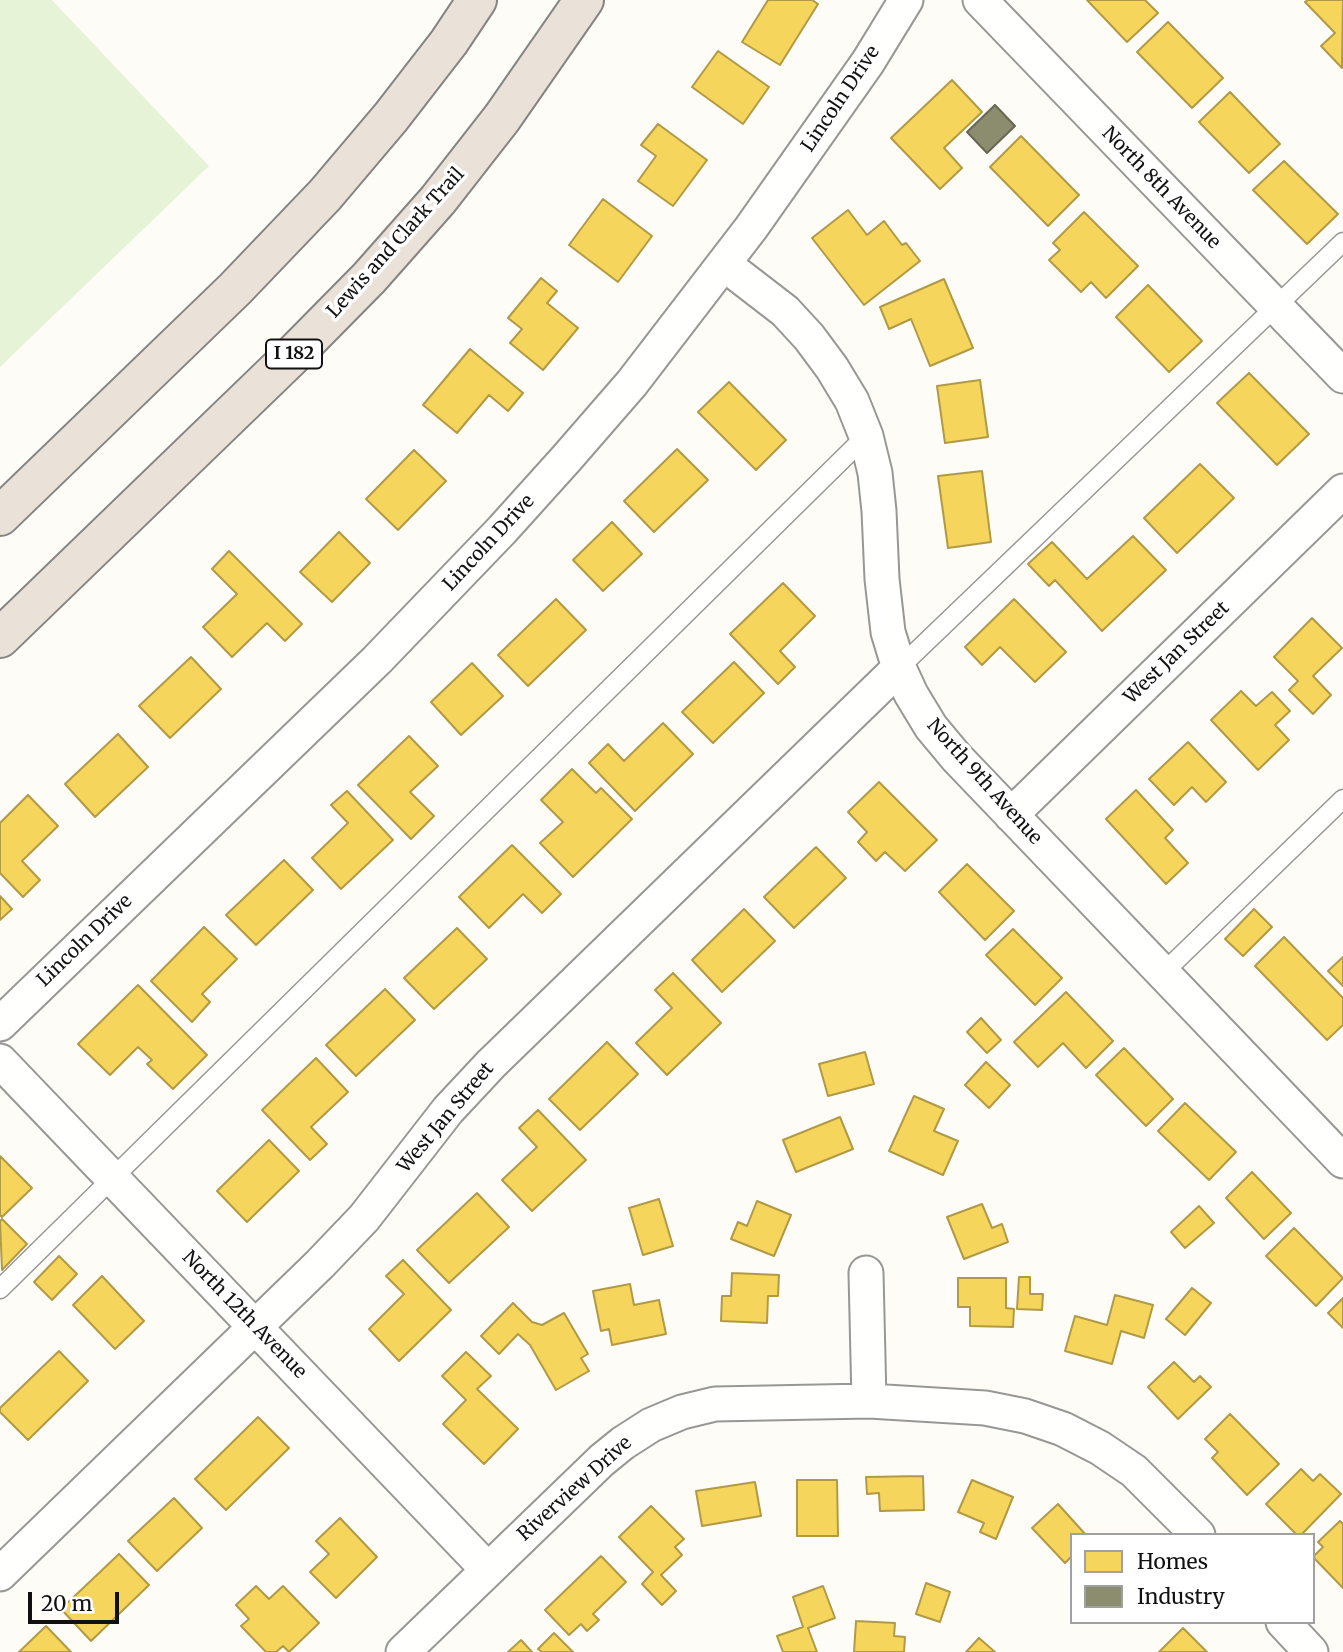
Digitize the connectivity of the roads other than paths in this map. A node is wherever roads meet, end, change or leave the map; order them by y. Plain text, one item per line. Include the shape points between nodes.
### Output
1 (470, 0) edge
2 (477, 0) edge
3 (584, 0) edge
4 (906, 0) edge
5 (980, 0) edge
6 (449, 42) junction
7 (1343, 242) edge
8 (724, 264) junction
9 (1276, 307) junction
10 (1343, 376) edge
11 (866, 436) junction
12 (1343, 491) edge
13 (0, 516) edge
14 (0, 638) edge
15 (899, 668) junction
16 (1343, 799) edge
17 (1012, 815) junction
18 (1163, 973) junction
19 (0, 1024) edge
20 (0, 1061) edge
21 (1337, 1142) edge
22 (113, 1179) junction
23 (866, 1273) dead end
24 (0, 1289) edge
25 (255, 1327) junction
26 (869, 1401) junction
27 (1196, 1533) edge
28 (488, 1570) junction
29 (0, 1574) edge
30 (1285, 1624) edge
31 (403, 1652) edge
32 (1311, 1652) edge

1 - 6 highway
2 - 6 highway
3 - 14 highway, Lewis and Clark Trail / I 182 via 502,118 369,278
4 - 8 street, Lincoln Drive via 868,62
5 - 9 street, North 8th Avenue
6 - 13 highway via 325,195
7 - 9 lane
8 - 11 street, North 9th Avenue via 768,296 809,337 852,401
8 - 19 street, Lincoln Drive via 632,383 494,540 377,660
9 - 10 street, North 8th Avenue
9 - 15 lane
11 - 15 street, North 9th Avenue via 876,473 888,632
11 - 22 lane
12 - 17 street, West Jan Street
15 - 17 street, North 9th Avenue via 931,727
15 - 25 street, West Jan Street via 491,1064 448,1110 364,1218
16 - 18 lane
17 - 18 street, North 9th Avenue
18 - 21 street, North 9th Avenue
20 - 22 street, North 12th Avenue
22 - 24 lane
22 - 25 street, North 12th Avenue
23 - 26 street
25 - 28 street, North 12th Avenue
25 - 29 street, West Jan Street
26 - 27 street, Riverview Drive via 985,1408 1063,1429 1134,1471
26 - 28 street, Riverview Drive via 715,1404 651,1425 602,1460
28 - 31 street, Riverview Drive
30 - 32 street

